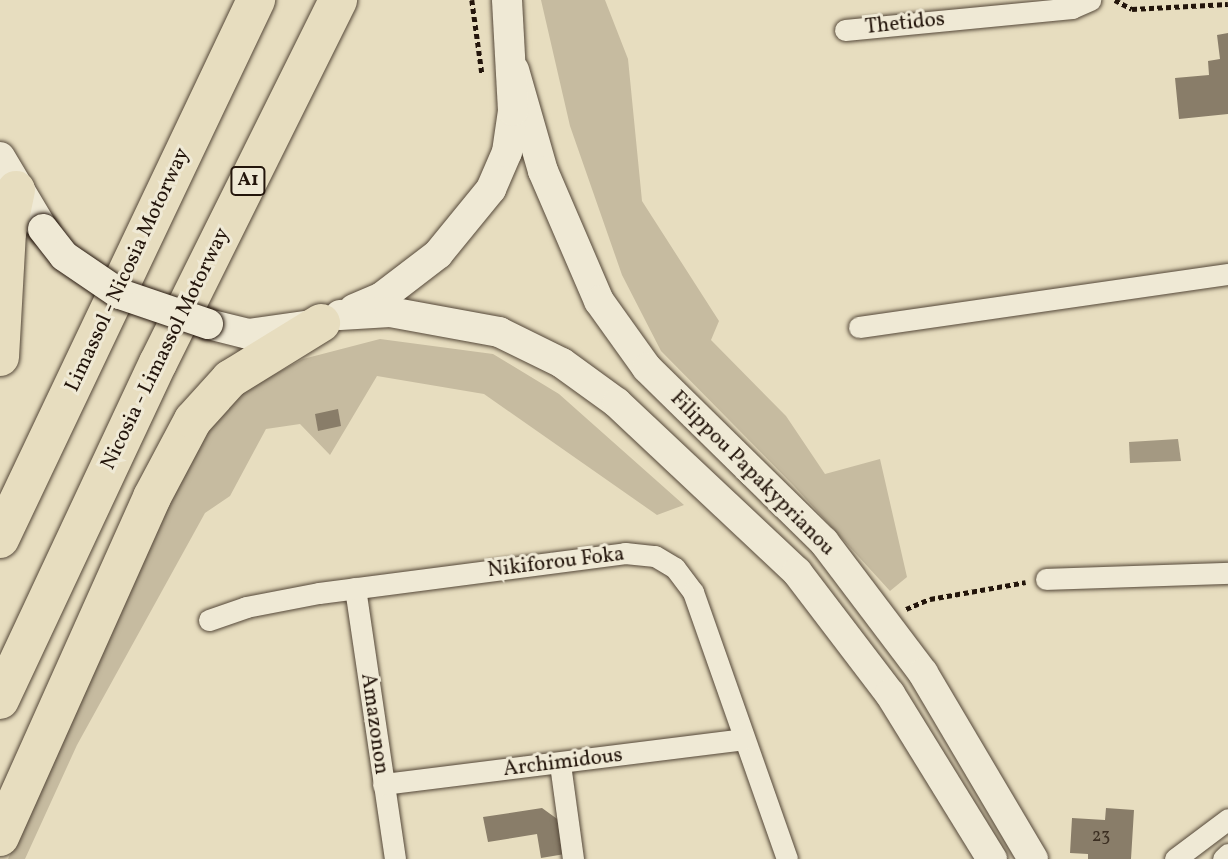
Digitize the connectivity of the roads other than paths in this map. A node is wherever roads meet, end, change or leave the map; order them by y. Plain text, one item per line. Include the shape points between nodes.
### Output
1 (256, 0) edge
2 (338, 0) edge
3 (508, 0) edge
4 (1090, 0) edge
5 (845, 30) dead end
6 (514, 70) junction
7 (8, 173) edge
8 (1228, 274) edge
9 (330, 319) junction
10 (859, 327) dead end
11 (0, 357) edge
12 (0, 539) edge
13 (1228, 573) edge
14 (1046, 579) road end
15 (355, 588) junction
16 (209, 620) dead end
17 (0, 700) edge
18 (744, 739) junction
19 (560, 764) junction
20 (383, 784) junction
21 (1228, 820) edge
22 (0, 837) edge
23 (1228, 854) edge
24 (1032, 858) edge
25 (395, 859) edge
26 (573, 859) edge
27 (787, 859) edge
28 (992, 859) edge
29 (1175, 859) edge
30 (1223, 859) edge

1 - 12 highway, Limassol - Nicosia Motorway
2 - 17 highway, Nicosia - Limassol Motorway / A1 via 158,363
3 - 6 main road
4 - 5 street, Thetidos via 1072,8
6 - 9 main road via 507,152 491,189 467,223 438,254 382,297
6 - 24 main road, Filippou Papakyprianou via 543,170 599,301 647,368 824,542 923,673
7 - 9 main road, bridge via 64,256 120,294 248,334
7 - 11 highway
8 - 10 street
9 - 22 highway via 230,379 193,420 152,497
9 - 28 main road, Filippou Papakyprianou via 390,312 487,328 526,342 617,403 797,572 890,694
13 - 14 street
15 - 16 street, Nikiforou Foka via 279,599
15 - 18 street, Nikiforou Foka via 625,553 655,556 675,568 693,592
15 - 20 street, Amazonon
18 - 19 street, Archimidous
18 - 27 street, Nikiforou Foka
19 - 20 street, Archimidous
19 - 26 street
20 - 25 street, Amazonon
21 - 29 street
23 - 30 street

